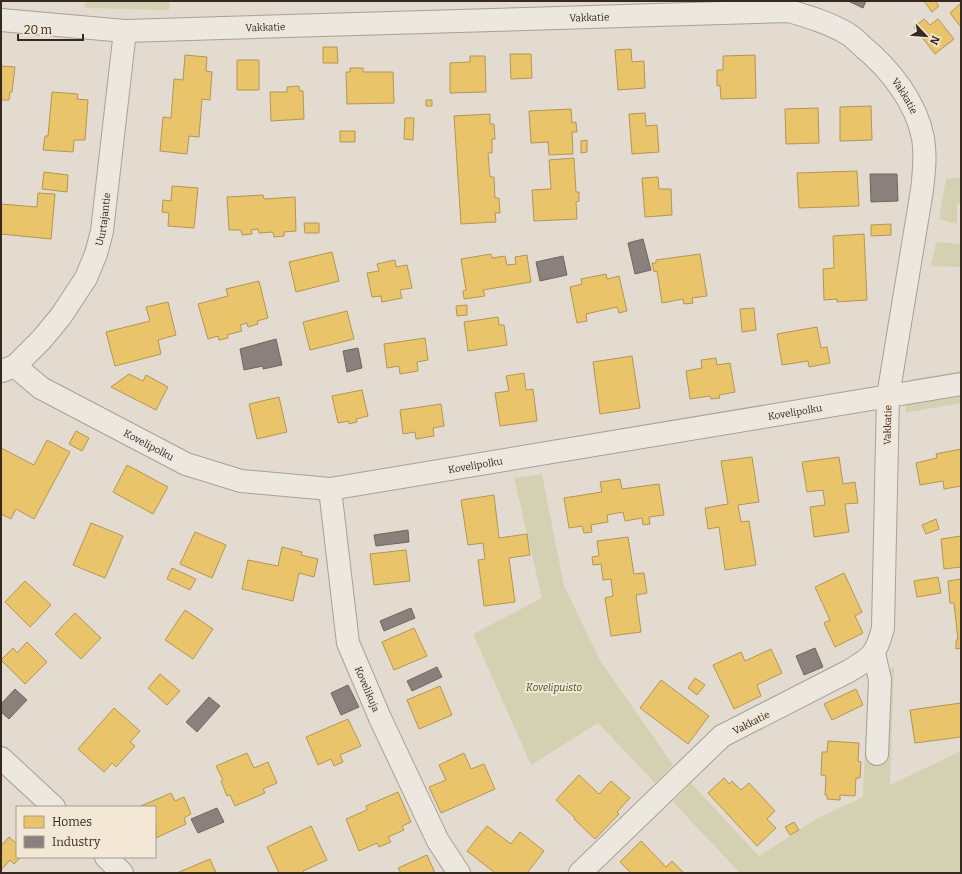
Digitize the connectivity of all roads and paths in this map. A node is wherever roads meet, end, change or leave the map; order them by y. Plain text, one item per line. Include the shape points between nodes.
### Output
1 (1, 20) edge
2 (125, 31) junction
3 (8, 369) edge
4 (961, 384) edge
5 (888, 396) junction
6 (330, 489) junction
7 (874, 653) junction
8 (877, 754) dead end
9 (1, 758) edge
10 (53, 806) edge
11 (107, 858) edge
12 (122, 873) edge
13 (459, 873) edge
14 (580, 873) edge

1 - 2 street, Vakkatie
2 - 3 street, Uurtajantie via 102,230 96,254 86,278 61,316 42,339
2 - 5 street, Vakkatie via 789,11 819,20 849,34 877,57 895,79 911,104 923,139 925,161 922,190
3 - 6 street, Kovelipolku via 186,464 241,481
4 - 5 street, Kovelipolku
5 - 6 street, Kovelipolku
5 - 7 street, Vakkatie via 883,628
6 - 13 street, Kovelikuja via 348,644 438,841
7 - 8 street via 880,680
7 - 14 street, Vakkatie via 849,671 722,736
9 - 10 street
11 - 12 street

